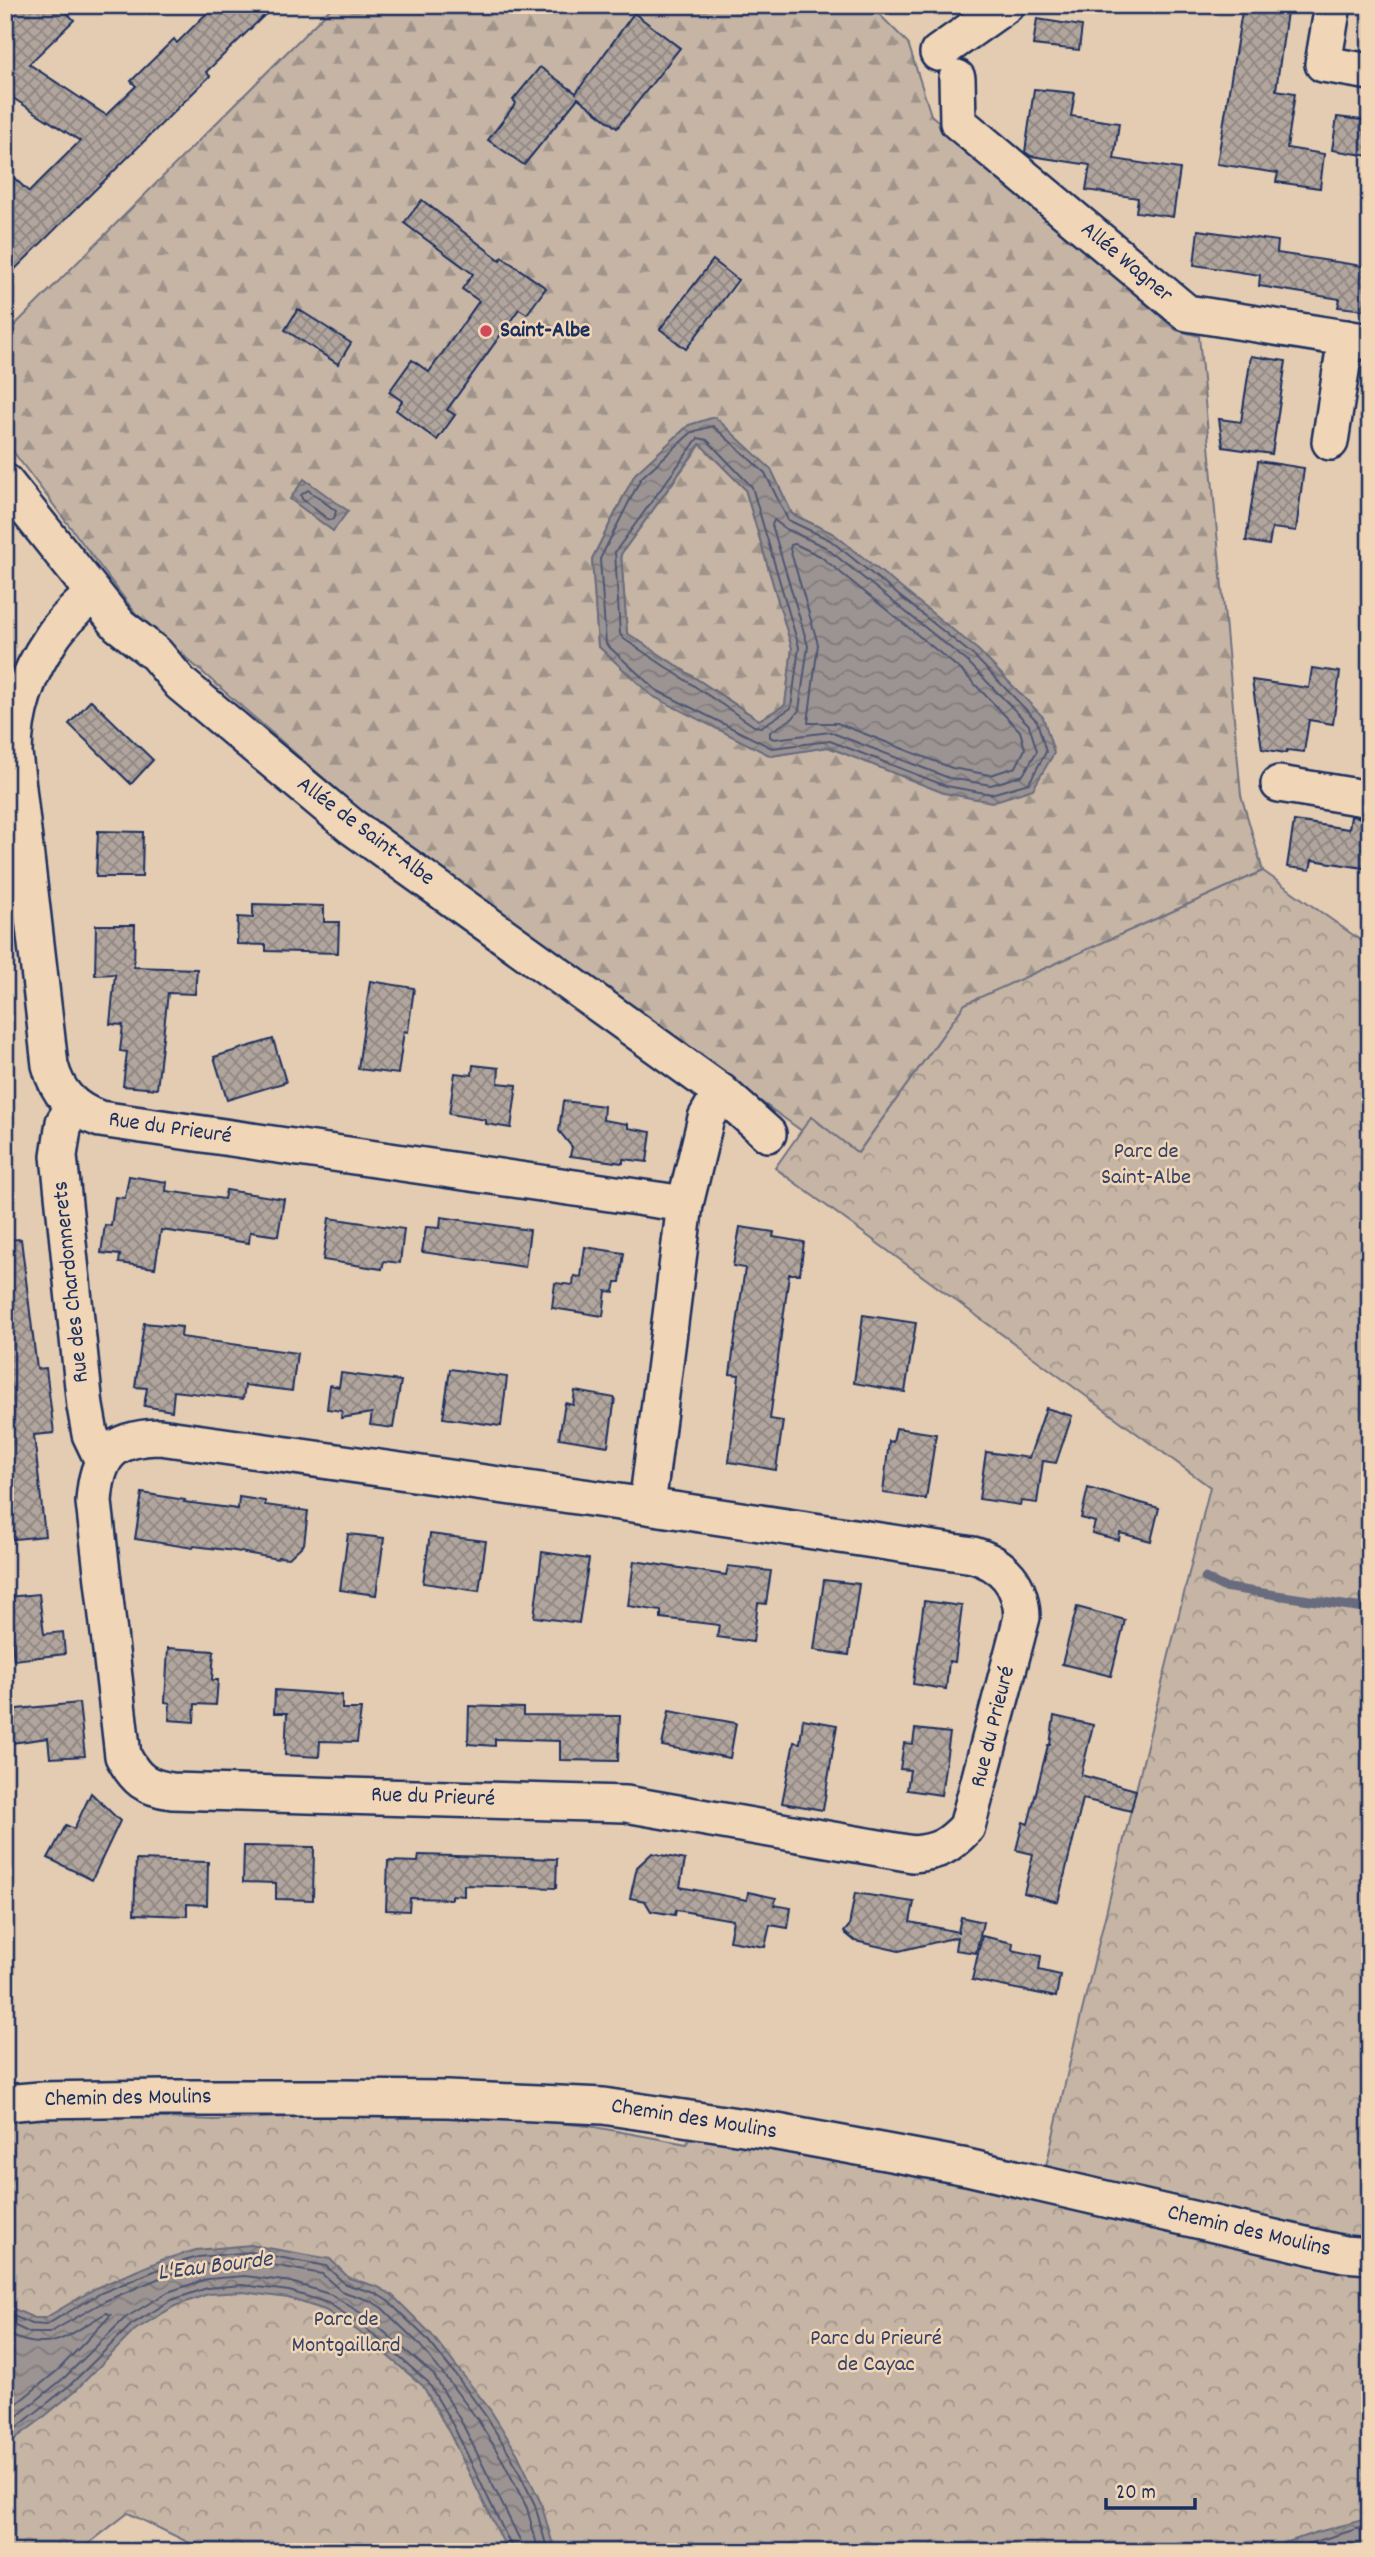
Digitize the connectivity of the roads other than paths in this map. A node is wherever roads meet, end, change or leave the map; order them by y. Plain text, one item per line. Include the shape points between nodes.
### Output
1 (1006, 5) edge
2 (1333, 5) edge
3 (1370, 72) edge
4 (1358, 340) edge
5 (1330, 442) dead end
6 (5, 482) edge
7 (92, 594) junction
8 (1279, 784) dead end
9 (1370, 799) edge
10 (721, 1093) junction
11 (74, 1106) junction
12 (768, 1134) dead end
13 (685, 1204) junction
14 (102, 1459) junction
15 (647, 1506) junction
16 (5, 2103) edge
17 (1370, 2256) edge

1 - 4 street, Allée Wagner via 948,66 958,122 1186,313
2 - 3 street via 1323,64
4 - 5 street
6 - 7 street, Allée de Saint-Albe
7 - 10 street, Allée de Saint-Albe via 181,684 351,826
7 - 11 street via 51,637 19,706 14,730 50,1065 59,1089
8 - 9 street
10 - 12 street, Allée de Saint-Albe
10 - 13 street via 706,1118
11 - 13 street, Rue du Prieuré via 100,1119
11 - 14 street, Rue des Chardonnerets via 64,1122 59,1156 85,1406 90,1434
13 - 15 street
14 - 15 street, Rue du Prieuré via 125,1442 160,1437
14 - 15 street, Rue du Prieuré via 94,1510 119,1737 131,1770 153,1788 626,1804 914,1854 932,1852 957,1838 972,1814 1022,1617 1010,1577 987,1559 973,1555
16 - 17 street, Chemin des Moulins via 323,2098 603,2106 955,2164 1344,2254

